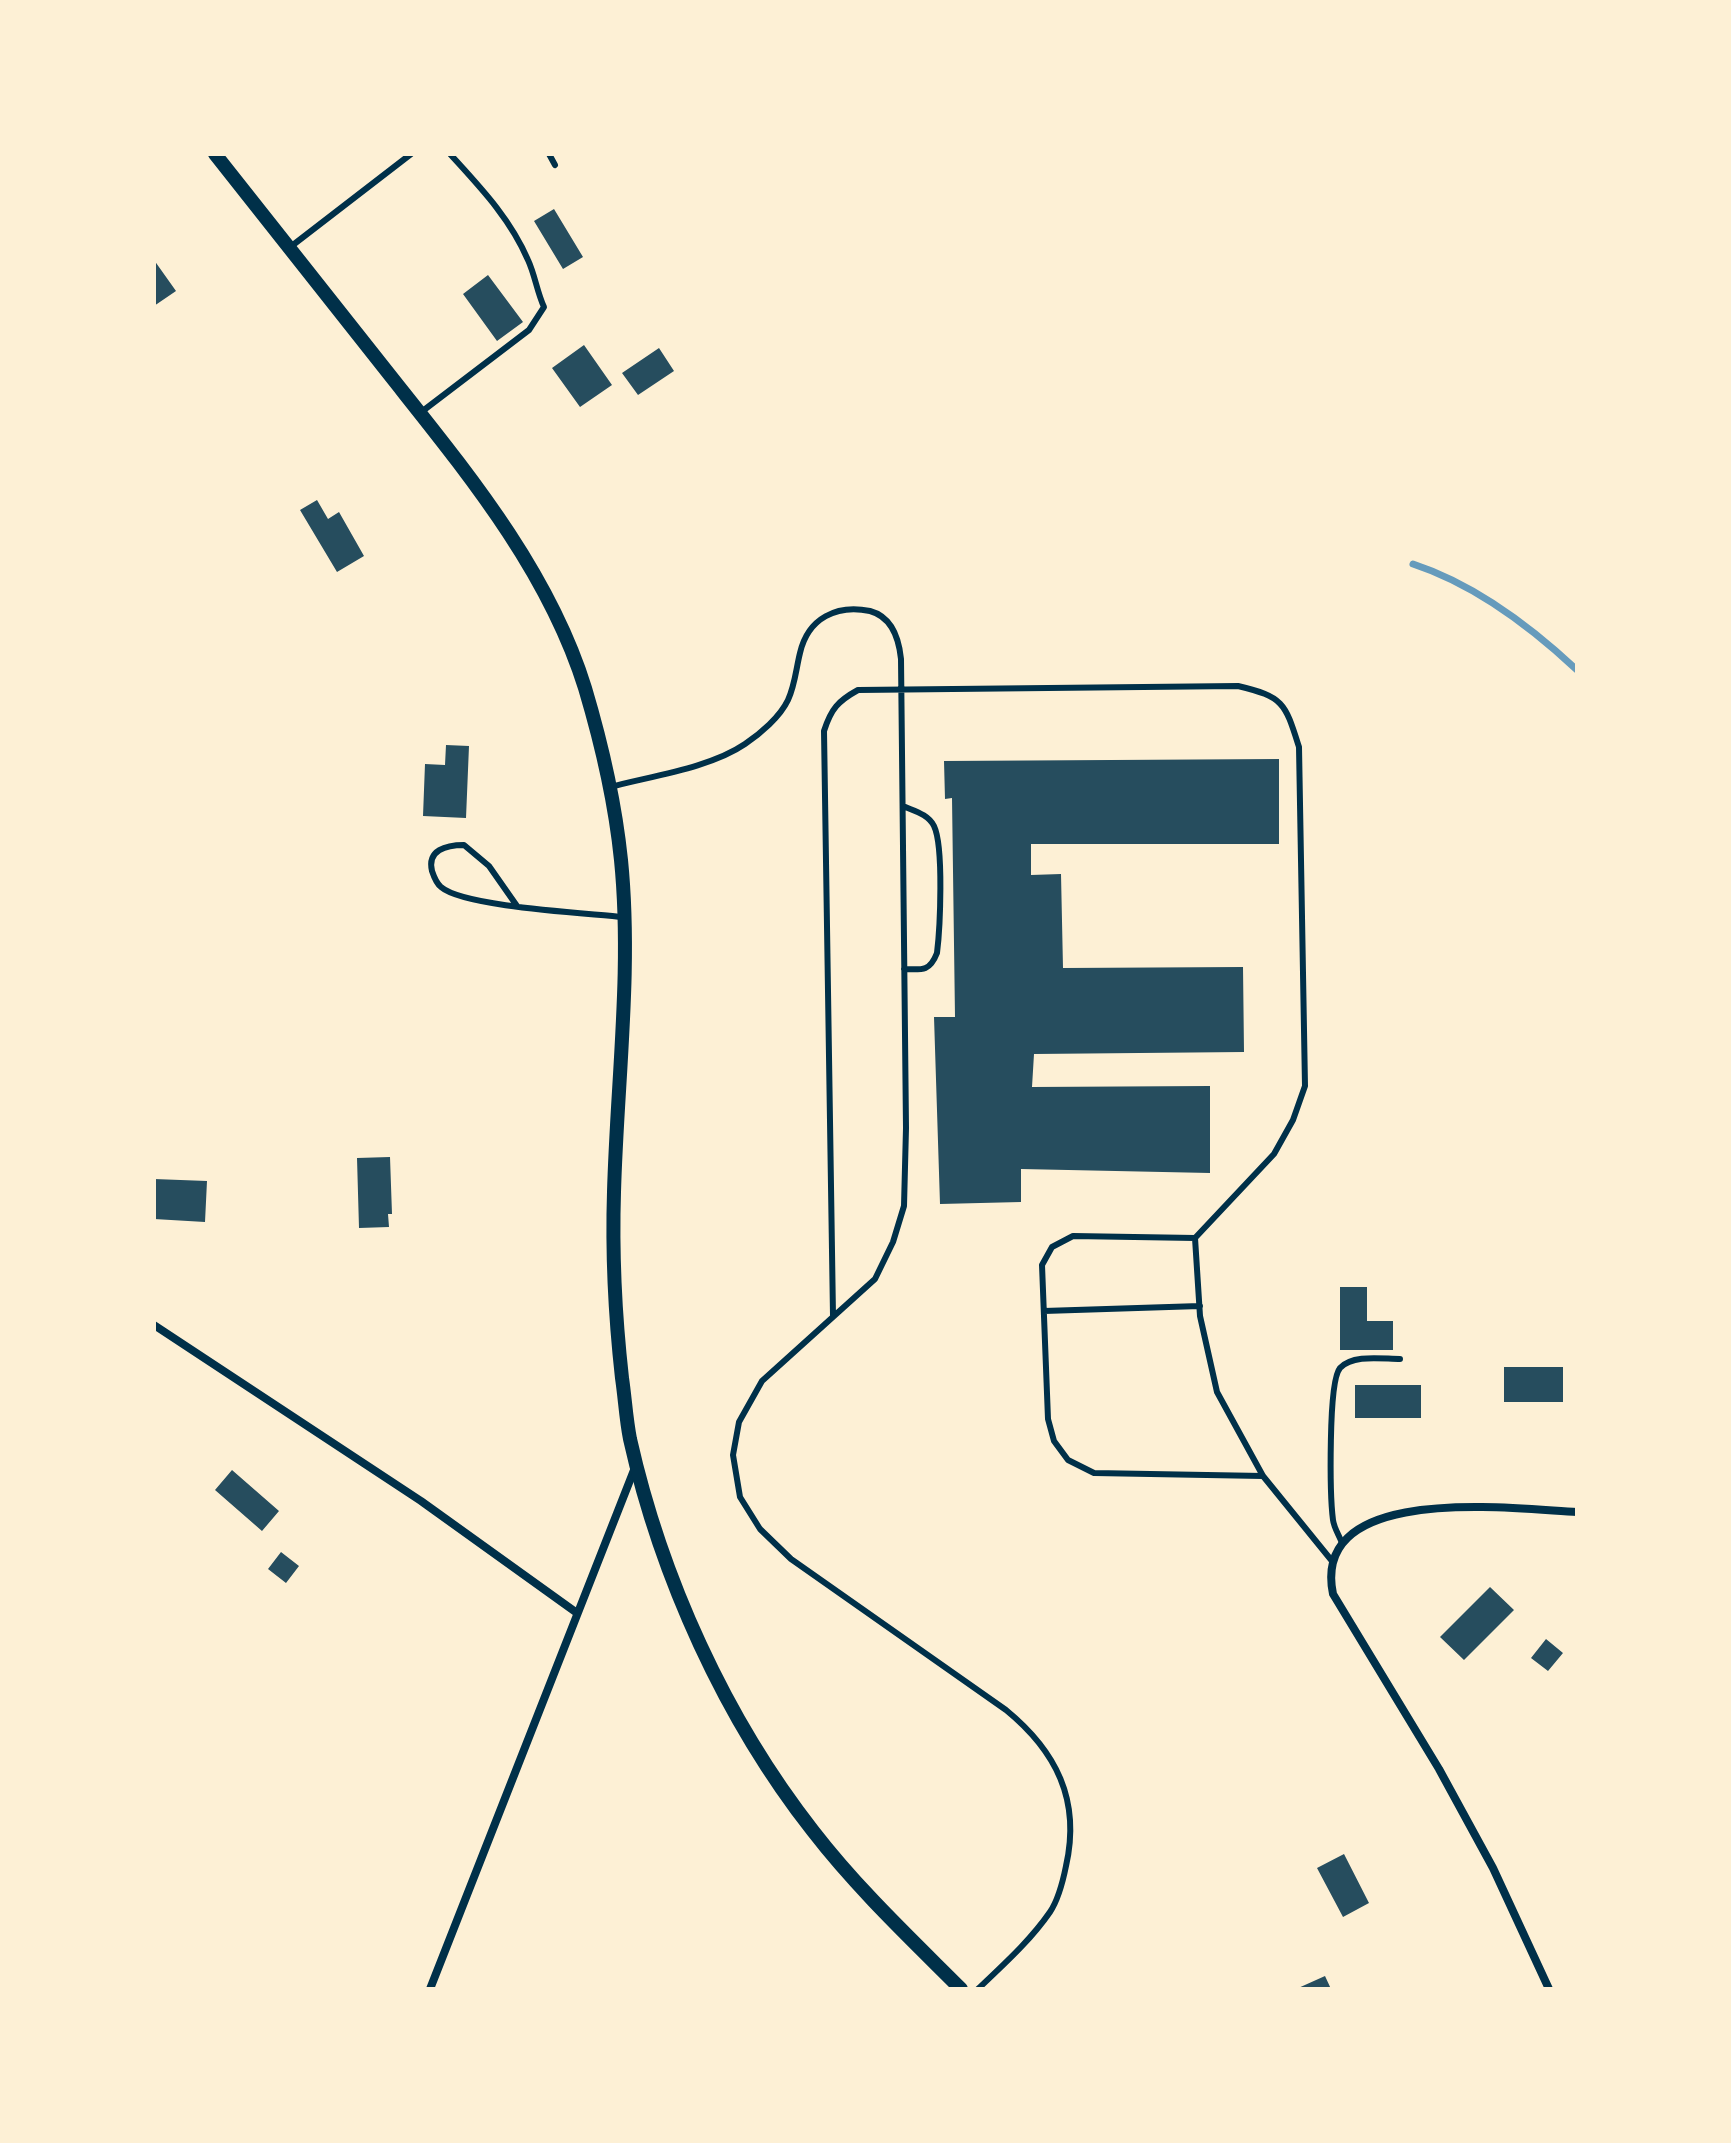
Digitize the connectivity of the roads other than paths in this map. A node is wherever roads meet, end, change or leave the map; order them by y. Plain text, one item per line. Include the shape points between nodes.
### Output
1 (215, 154) edge
2 (411, 154) edge
3 (450, 154) edge
4 (549, 154) edge
5 (555, 165) dead end
6 (289, 248) junction
7 (420, 413) junction
8 (902, 689) junction
9 (610, 787) junction
10 (903, 806) junction
11 (517, 906) junction
12 (623, 917) junction
13 (904, 969) junction
14 (1195, 1238) junction
15 (1200, 1306) junction
16 (1044, 1311) junction
17 (833, 1316) junction
18 (154, 1325) edge
19 (1400, 1359) dead end
20 (636, 1463) junction
21 (1263, 1476) junction
22 (1577, 1512) edge
23 (1343, 1540) junction
24 (1332, 1561) junction
25 (577, 1613) junction
26 (430, 1989) edge
27 (961, 1989) edge
28 (978, 1989) edge
29 (1549, 1989) edge

1 - 6 street
2 - 6 lane
3 - 7 lane via 512,228 544,307 529,330
4 - 5 lane
6 - 7 street
7 - 9 street via 496,513 551,606 583,681
8 - 9 lane via 899,638 887,622 855,608 834,610 807,635 787,704 743,746 712,760
8 - 10 lane
8 - 14 lane via 1238,686 1269,694 1287,710 1299,747 1305,1086 1274,1154
8 - 17 lane via 858,690 836,702 824,731
9 - 12 street
10 - 13 lane
10 - 13 lane via 934,826 939,863 937,953 926,970
11 - 11 lane via 441,888 431,867 433,855 464,845 489,866
11 - 12 lane
12 - 20 street via 613,1271
13 - 17 lane via 904,1206 875,1279
14 - 15 lane
14 - 16 lane via 1073,1236 1052,1247 1042,1265
15 - 16 lane
15 - 21 lane via 1217,1392
16 - 21 lane via 1048,1419 1054,1441 1068,1460 1094,1473
17 - 28 lane via 762,1381 739,1422 733,1455 740,1497 760,1529 791,1559 1006,1710 1051,1756 1064,1783 1069,1813 1070,1850 1063,1879 1052,1910
18 - 25 street via 421,1501
19 - 23 lane via 1354,1359 1335,1378 1333,1523
20 - 25 street
20 - 27 street via 654,1531 710,1666 749,1738 844,1868
21 - 24 lane
22 - 23 street via 1455,1507 1396,1514 1367,1523
23 - 24 street
24 - 29 street via 1333,1594 1508,1895
25 - 26 street

